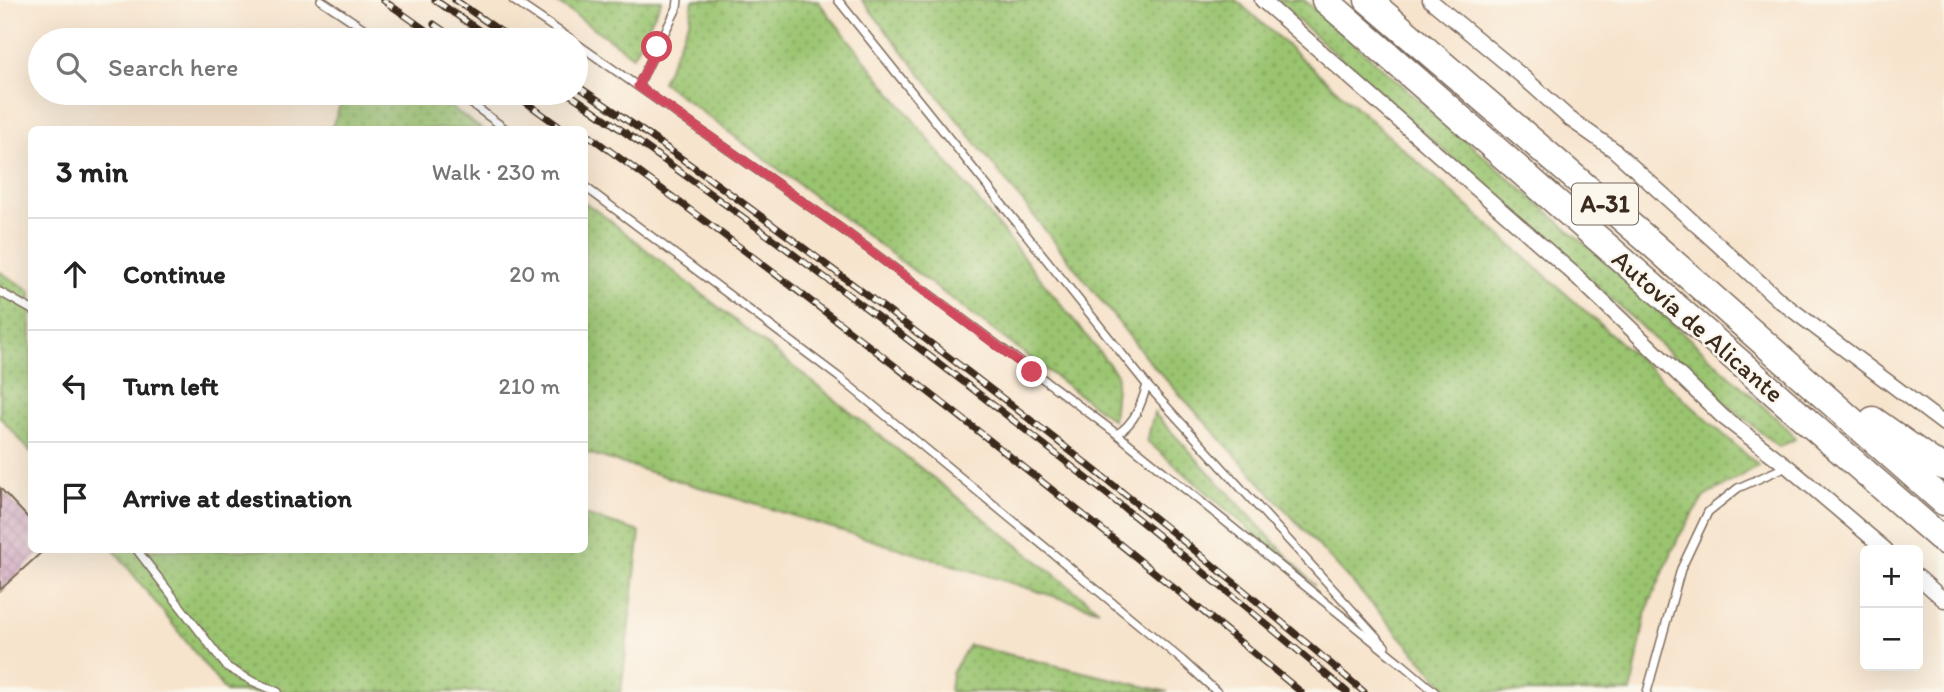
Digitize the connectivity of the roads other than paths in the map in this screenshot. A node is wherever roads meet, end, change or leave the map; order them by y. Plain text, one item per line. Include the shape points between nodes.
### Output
1 (321, 0) edge
2 (513, 0) edge
3 (678, 0) edge
4 (838, 0) edge
5 (1262, 0) edge
6 (1325, 0) edge
7 (1368, 0) edge
8 (1430, 0) edge
9 (362, 28) edge
10 (555, 28) edge
11 (588, 51) edge
12 (638, 86) junction
13 (473, 105) edge
14 (502, 126) edge
15 (588, 189) edge
16 (0, 292) edge
17 (28, 308) edge
18 (1147, 386) junction
19 (1815, 389) junction
20 (1944, 424) edge
21 (1117, 434) junction
22 (1787, 466) junction
23 (1944, 467) edge
24 (1944, 502) edge
25 (1935, 533) edge
26 (1880, 545) edge
27 (139, 553) edge
28 (1944, 555) edge
29 (1923, 581) edge
30 (1944, 600) edge
31 (1404, 666) junction
32 (278, 692) edge
33 (1217, 692) edge
34 (1435, 692) edge
35 (1647, 692) edge

1 - 9 lane
2 - 10 lane
3 - 12 lane
4 - 18 lane
5 - 22 street via 1575,275 1723,417
6 - 25 highway, Autovía de Alicante / A-31
7 - 19 highway, Autovía de Alicante / A-31
8 - 20 street via 1570,119 1614,150 1779,300
11 - 12 lane
12 - 21 lane via 843,230
13 - 14 lane
15 - 33 lane via 840,378
16 - 17 lane
18 - 21 lane via 1140,410
18 - 31 lane
19 - 23 highway via 1850,404
19 - 24 highway, Autovía de Alicante / A-31
21 - 31 lane
22 - 26 street
22 - 35 lane via 1738,488 1708,512 1681,569
25 - 28 highway, Autovía de Alicante
27 - 32 lane via 228,667
29 - 30 street
31 - 34 lane

